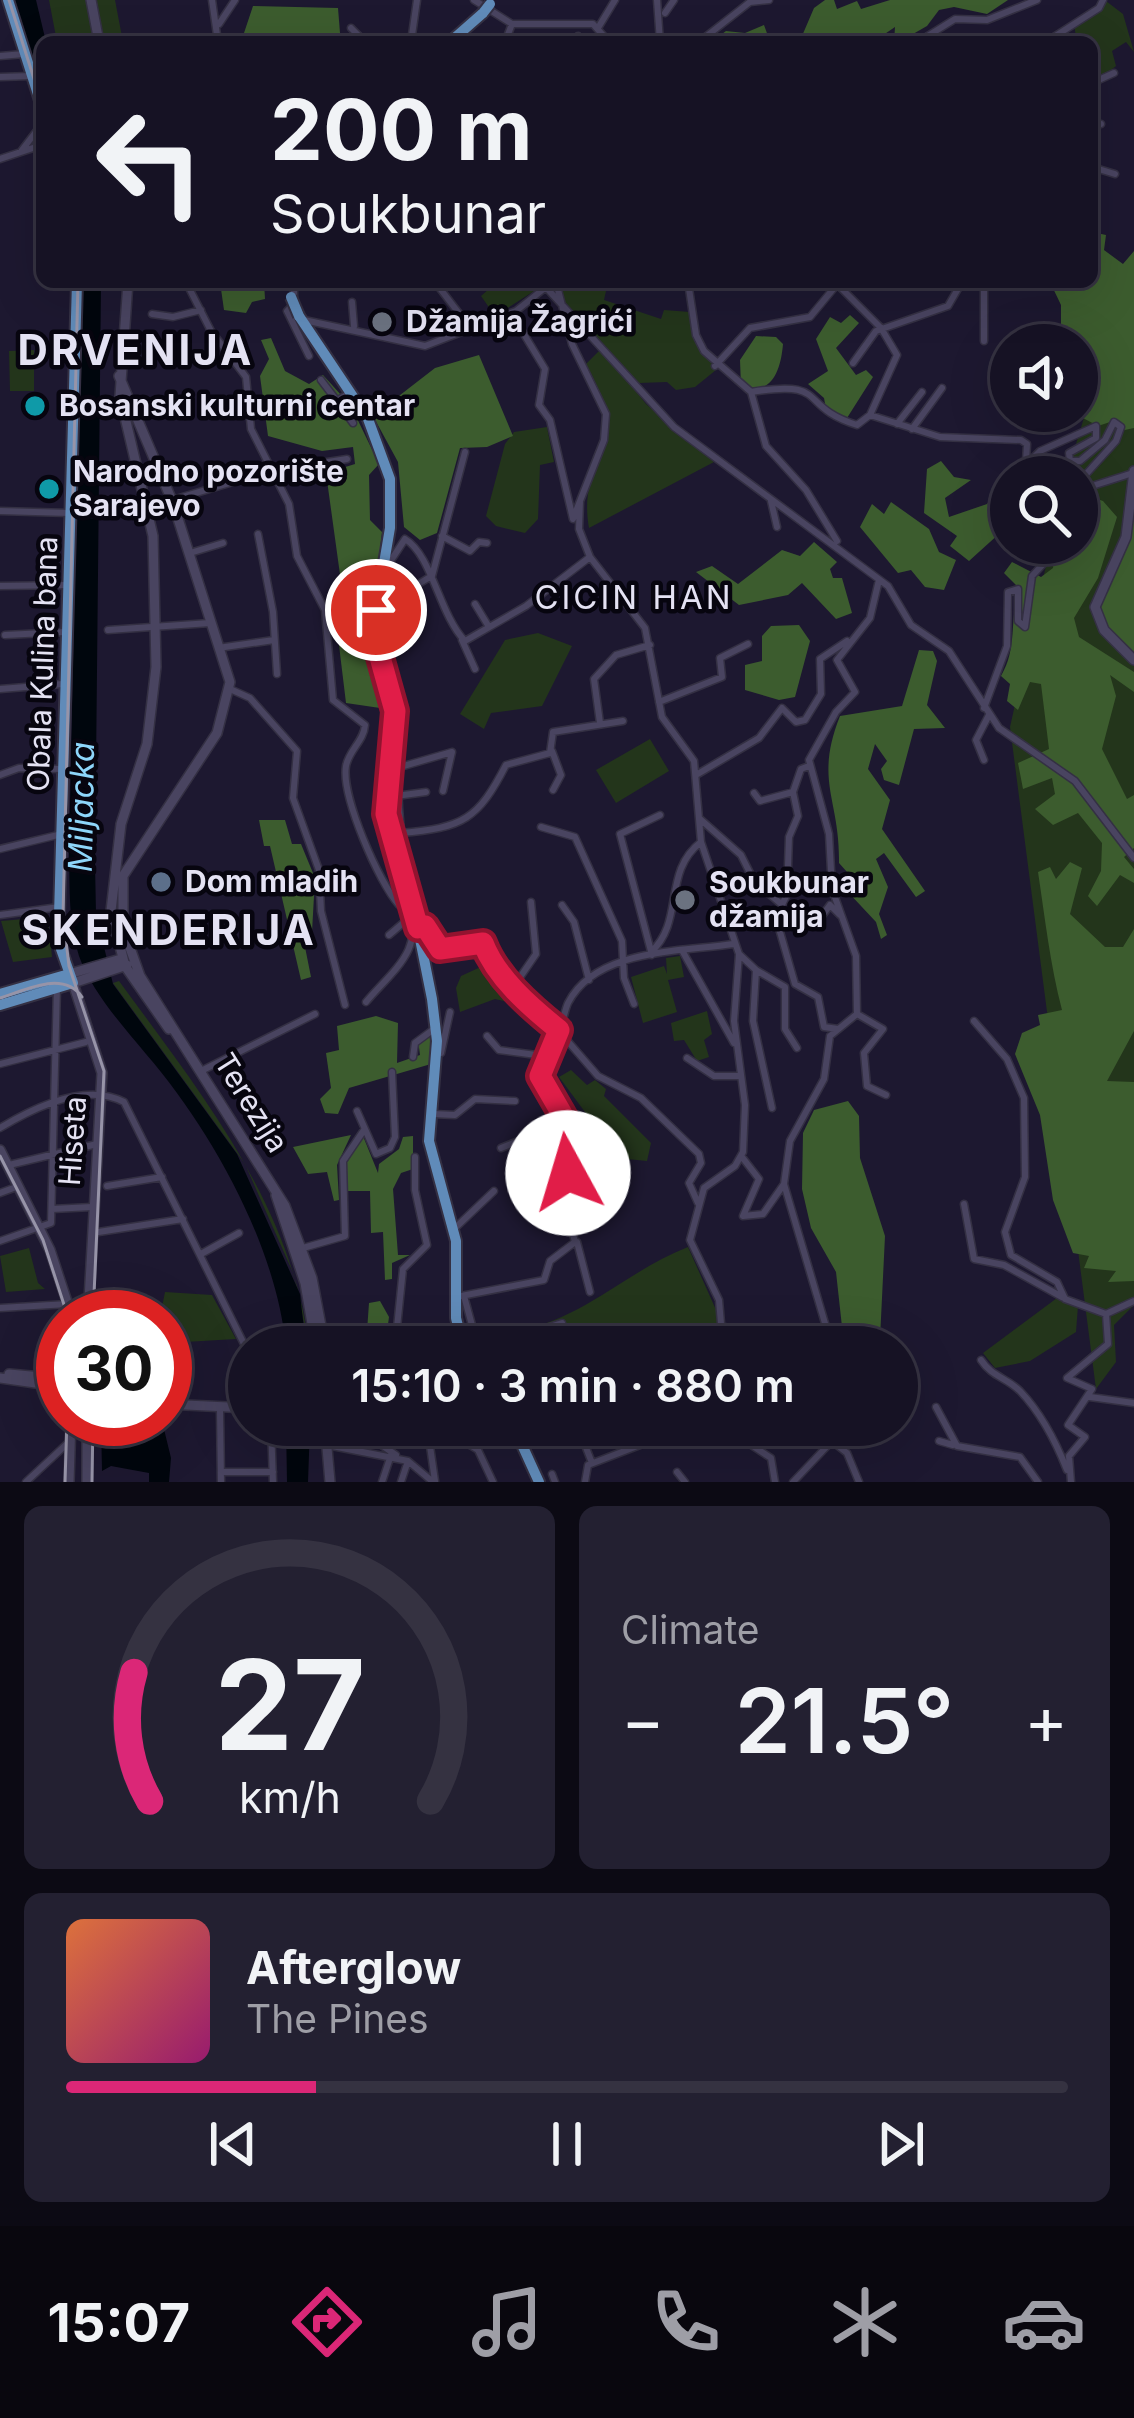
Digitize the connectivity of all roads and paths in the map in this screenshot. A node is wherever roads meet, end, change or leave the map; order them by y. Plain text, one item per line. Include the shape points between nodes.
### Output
1 (8, 0) edge
2 (91, 0) edge
3 (212, 0) edge
4 (235, 0) edge
5 (417, 0) edge
6 (474, 0) edge
7 (615, 0) edge
8 (657, 0) edge
9 (674, 0) edge
10 (769, 0) edge
11 (1037, 0) edge
12 (1103, 0) edge
13 (489, 6) edge
14 (664, 14) dead end
15 (512, 24) junction
16 (217, 28) junction
17 (351, 28) dead end
18 (598, 28) junction
19 (98, 36) edge
20 (218, 36) edge
21 (359, 36) edge
22 (412, 36) edge
23 (456, 36) edge
24 (508, 36) edge
25 (604, 36) edge
26 (660, 36) edge
27 (707, 36) edge
28 (927, 36) edge
29 (1055, 36) edge
30 (23, 54) junction
31 (0, 56) edge
32 (1114, 73) dead end
33 (31, 76) junction
34 (0, 77) edge
35 (1098, 80) edge
36 (36, 90) edge
37 (36, 132) edge
38 (36, 147) edge
39 (20, 152) junction
40 (0, 159) edge
41 (1098, 169) edge
42 (1115, 174) dead end
43 (77, 288) edge
44 (127, 288) edge
45 (193, 288) edge
46 (290, 288) edge
47 (291, 288) edge
48 (440, 288) edge
49 (540, 288) edge
50 (546, 288) edge
51 (557, 288) edge
52 (689, 288) edge
53 (834, 288) edge
54 (842, 288) edge
55 (958, 288) edge
56 (983, 288) edge
57 (352, 302) dead end
58 (561, 305) junction
59 (201, 310) junction
60 (516, 310) junction
61 (152, 314) dead end
62 (296, 316) junction
63 (881, 328) junction
64 (356, 329) junction
65 (471, 329) junction
66 (984, 341) dead end
67 (309, 356) dead end
68 (853, 363) dead end
69 (716, 366) junction
70 (119, 376) junction
71 (321, 380) dead end
72 (942, 388) dead end
73 (751, 392) junction
74 (922, 392) dead end
75 (349, 393) junction
76 (337, 401) junction
77 (870, 416) junction
78 (353, 422) dead end
79 (898, 424) junction
80 (913, 429) junction
81 (465, 452) dead end
82 (1026, 456) edge
83 (1036, 456) edge
84 (1069, 456) edge
85 (1085, 456) edge
86 (347, 458) dead end
87 (1098, 460) edge
88 (270, 471) junction
89 (1134, 472) edge
90 (1098, 485) edge
91 (580, 501) junction
92 (771, 501) junction
93 (173, 503) junction
94 (148, 508) junction
95 (0, 511) edge
96 (75, 514) junction
97 (777, 527) dead end
98 (258, 534) dead end
99 (442, 536) junction
100 (224, 543) dead end
101 (488, 543) dead end
102 (844, 549) junction
103 (190, 553) junction
104 (590, 557) junction
105 (1043, 564) edge
106 (382, 569) junction
107 (430, 578) junction
108 (879, 580) junction
109 (70, 584) junction
110 (0, 586) edge
111 (415, 586) dead end
112 (475, 604) dead end
113 (210, 623) junction
114 (489, 627) junction
115 (107, 630) dead end
116 (156, 630) junction
117 (68, 632) junction
118 (5, 635) dead end
119 (850, 639) junction
120 (274, 640) junction
121 (462, 640) junction
122 (748, 644) dead end
123 (650, 645) junction
124 (218, 648) junction
125 (1134, 660) edge
126 (475, 670) dead end
127 (277, 674) dead end
128 (66, 684) junction
129 (0, 688) edge
130 (230, 689) junction
131 (659, 702) junction
132 (987, 711) junction
133 (623, 721) dead end
134 (600, 723) junction
135 (552, 751) junction
136 (984, 760) dead end
137 (809, 766) junction
138 (64, 769) junction
139 (696, 773) junction
140 (0, 775) edge
141 (553, 790) dead end
142 (443, 791) dead end
143 (426, 792) dead end
144 (793, 792) junction
145 (754, 793) dead end
146 (395, 796) junction
147 (391, 814) junction
148 (660, 815) dead end
149 (698, 816) junction
150 (541, 826) dead end
151 (400, 833) junction
152 (62, 834) junction
153 (701, 842) junction
154 (0, 849) edge
155 (1134, 858) edge
156 (116, 859) junction
157 (131, 861) junction
158 (531, 902) dead end
159 (781, 904) junction
160 (562, 905) dead end
161 (59, 907) junction
162 (0, 915) edge
163 (413, 916) junction
164 (816, 924) dead end
165 (848, 924) junction
166 (859, 934) dead end
167 (389, 935) dead end
168 (733, 944) junction
169 (683, 952) junction
170 (651, 953) junction
171 (739, 954) junction
172 (626, 960) junction
173 (121, 963) junction
174 (756, 970) junction
175 (77, 977) junction
176 (589, 982) junction
177 (514, 986) junction
178 (57, 988) junction
179 (800, 988) junction
180 (0, 994) edge
181 (787, 994) junction
182 (366, 1002) dead end
183 (634, 1004) dead end
184 (0, 1005) edge
185 (345, 1005) dead end
186 (450, 1012) dead end
187 (315, 1013) dead end
188 (857, 1015) junction
189 (753, 1021) junction
190 (974, 1021) dead end
191 (734, 1022) junction
192 (435, 1029) junction
193 (838, 1029) junction
194 (559, 1030) junction
195 (488, 1036) dead end
196 (86, 1042) dead end
197 (735, 1044) junction
198 (797, 1048) dead end
199 (57, 1049) junction
200 (544, 1056) junction
201 (413, 1057) dead end
202 (687, 1058) dead end
203 (0, 1064) edge
204 (203, 1070) junction
205 (392, 1072) dead end
206 (434, 1075) junction
207 (741, 1076) junction
208 (100, 1095) junction
209 (886, 1095) dead end
210 (515, 1101) dead end
211 (55, 1103) junction
212 (772, 1108) dead end
213 (357, 1112) dead end
214 (429, 1114) junction
215 (566, 1122) junction
216 (0, 1128) edge
217 (364, 1130) junction
218 (97, 1144) junction
219 (572, 1146) junction
220 (501, 1148) dead end
221 (0, 1150) edge
222 (53, 1155) junction
223 (415, 1157) dead end
224 (742, 1157) junction
225 (9, 1165) junction
226 (627, 1168) dead end
227 (162, 1177) junction
228 (784, 1184) junction
229 (20, 1186) junction
230 (107, 1186) dead end
231 (274, 1190) junction
232 (494, 1191) dead end
233 (0, 1192) edge
234 (698, 1203) junction
235 (964, 1204) dead end
236 (92, 1207) junction
237 (52, 1210) junction
238 (183, 1219) junction
239 (40, 1229) junction
240 (453, 1231) junction
241 (91, 1233) junction
242 (238, 1233) dead end
243 (575, 1239) junction
244 (0, 1241) edge
245 (303, 1248) junction
246 (201, 1254) junction
247 (64, 1290) edge
248 (89, 1290) edge
249 (590, 1292) dead end
250 (460, 1297) junction
251 (1064, 1299) junction
252 (1134, 1301) edge
253 (36, 1306) edge
254 (0, 1308) edge
255 (1106, 1314) junction
256 (562, 1323) dead end
257 (236, 1326) edge
258 (315, 1326) edge
259 (316, 1326) edge
260 (401, 1326) edge
261 (462, 1326) edge
262 (470, 1326) edge
263 (552, 1326) edge
264 (725, 1326) edge
265 (826, 1326) edge
266 (981, 1360) dead end
267 (0, 1376) edge
268 (36, 1380) edge
269 (1090, 1396) junction
270 (1134, 1403) edge
271 (192, 1406) edge
272 (935, 1407) dead end
273 (220, 1409) junction
274 (228, 1409) edge
275 (939, 1441) dead end
276 (65, 1446) edge
277 (70, 1446) edge
278 (87, 1446) edge
279 (272, 1446) edge
280 (386, 1446) edge
281 (430, 1446) edge
282 (471, 1446) edge
283 (523, 1446) edge
284 (585, 1446) edge
285 (637, 1446) edge
286 (753, 1446) edge
287 (956, 1446) junction
288 (325, 1448) joint
289 (399, 1458) junction
290 (592, 1463) junction
291 (273, 1472) junction
292 (677, 1472) dead end
293 (221, 1477) edge
294 (1070, 1478) edge
295 (330, 1481) edge
296 (26, 1482) edge
297 (69, 1482) edge
298 (87, 1482) edge
299 (273, 1482) edge
300 (382, 1482) edge
301 (400, 1482) edge
302 (434, 1482) edge
303 (493, 1482) edge
304 (539, 1482) edge
305 (585, 1482) edge
306 (686, 1482) edge
307 (775, 1482) edge
308 (793, 1482) edge
309 (859, 1482) edge
310 (1038, 1482) edge

1 - 30 main road
2 - 19 main road
3 - 16 street
4 - 16 street
5 - 22 street
6 - 15 street
7 - 18 street
8 - 26 street
9 - 14 street
10 - 27 street via 750,2
11 - 28 street via 987,20 955,19
12 - 29 street
13 - 23 main road
15 - 18 street
15 - 24 street
16 - 20 street
17 - 21 street
18 - 25 street
30 - 31 street
30 - 33 main road
32 - 35 street
33 - 34 street
33 - 36 main road
37 - 39 street
38 - 39 street
39 - 40 street
41 - 42 street
43 - 96 main road, Obala Kulina bana
44 - 70 main road
45 - 59 street
46 - 62 main road, bridge
47 - 62 street
48 - 65 street
49 - 60 street
50 - 58 street
51 - 58 street
52 - 69 street via 696,335
53 - 69 street via 804,321 750,328
54 - 63 street
55 - 63 street via 948,306
56 - 66 street
57 - 64 street
58 - 91 street via 606,414
58 - 92 street via 667,421
59 - 61 street
59 - 88 street via 246,377 251,428
60 - 65 street
60 - 91 street via 545,369 539,405 550,420 573,519
62 - 64 street
62 - 67 street
62 - 75 main road
63 - 68 street
63 - 77 street via 897,362
64 - 65 street via 420,347
69 - 73 street
70 - 93 main road
70 - 94 main road
71 - 76 street
72 - 80 street
73 - 77 street via 791,385 849,423
73 - 102 street via 766,446
74 - 79 street
75 - 76 street
75 - 106 main road via 390,479
76 - 78 street
77 - 79 street
79 - 80 street
80 - 82 street via 1021,440
81 - 99 street
83 - 84 street via 1096,426 1096,438
85 - 87 street via 1114,422 1121,428 1116,441
86 - 88 street
88 - 93 street
88 - 163 street via 290,504 297,556 325,610 333,700 364,724 345,773 378,877
89 - 90 street
89 - 125 main road via 1126,538 1095,607 1104,630
91 - 104 street
92 - 97 street
92 - 102 street
93 - 94 street
93 - 103 main road
94 - 96 street
94 - 116 main road
95 - 96 street
96 - 109 main road, Obala Kulina bana
98 - 120 street
99 - 101 street via 470,551
99 - 107 street
100 - 103 street
102 - 108 street
103 - 113 main road
104 - 114 street
104 - 123 street via 638,614
105 - 132 street via 1032,576 1025,627 1018,590 1008,592 1007,646
106 - 107 street via 404,539
106 - 147 main road via 376,638 396,726
107 - 111 street
107 - 121 street
108 - 119 street via 869,618
108 - 132 street via 911,625 949,651
109 - 110 street
109 - 117 main road, Obala Kulina bana
112 - 114 street
113 - 116 street
113 - 124 main road
114 - 121 street
115 - 116 street
116 - 156 main road via 150,725
117 - 118 street
117 - 128 main road, Obala Kulina bana
119 - 137 street via 837,665 855,692
119 - 139 street via 820,659 821,694 805,720 782,708 759,738
120 - 124 street
120 - 127 street
121 - 126 street
122 - 131 street via 722,657 722,677
123 - 131 street
123 - 134 street via 616,655 594,680
124 - 130 main road
128 - 129 street
128 - 138 main road, Obala Kulina bana
130 - 157 main road via 217,733
130 - 185 street via 250,698 297,751 294,801 319,870
131 - 139 street
132 - 136 street via 976,740
132 - 155 street via 1014,742 1076,781
133 - 134 street
134 - 135 street via 554,733
135 - 141 street via 561,775
135 - 151 street via 506,765 501,783 469,816
137 - 144 street
137 - 165 street via 829,834 832,889
138 - 140 street
138 - 152 main road, Obala Kulina bana
139 - 149 street
142 - 146 street via 449,751 400,766
143 - 146 street
144 - 145 street via 760,801
144 - 159 street via 798,816
146 - 147 street
147 - 151 street
147 - 163 main road
148 - 170 street via 620,832
149 - 153 street
149 - 159 street
150 - 172 street via 575,837
151 - 163 street
152 - 154 street
152 - 161 main road, Obala Kulina bana
153 - 168 street
153 - 170 street via 677,873 671,921
156 - 157 main road
156 - 173 main road via 111,911
157 - 173 main road via 121,889
158 - 177 street via 536,954
159 - 179 street via 776,918
160 - 176 street
161 - 162 street
161 - 175 main road, Obala Kulina bana
163 - 167 street
163 - 177 street via 440,949 483,943 489,964
163 - 182 street via 412,947
163 - 192 main road
164 - 165 street via 830,905
165 - 166 street
165 - 188 street
168 - 169 street
168 - 171 street
169 - 170 street
169 - 197 street
170 - 172 street
171 - 174 street
171 - 191 street
172 - 176 street
172 - 183 street
173 - 175 main road
173 - 204 main road, Terezija
174 - 181 street
174 - 189 street
175 - 178 main road
175 - 180 main road
175 - 208 main road, Hiseta via 100,1058
176 - 194 street via 568,1004
177 - 194 street via 534,1014
178 - 184 main road
178 - 199 street
179 - 181 street
179 - 193 street via 818,997 824,1027
181 - 198 street via 785,1029
186 - 206 street
187 - 204 street
188 - 193 street
188 - 209 street via 883,1029 864,1058 867,1086
189 - 191 street
189 - 212 street
190 - 251 street via 1007,1059 1024,1098 1025,1177 1007,1215 1007,1246 1020,1264 1057,1282
191 - 197 street
192 - 201 street via 415,1043
192 - 206 main road
193 - 228 street via 825,1048 820,1089 790,1141
194 - 200 street
194 - 234 street via 598,1076 640,1099 698,1154 689,1183
195 - 200 street via 499,1050
196 - 199 street
197 - 207 street
199 - 203 street
199 - 211 street
200 - 215 street via 541,1082
202 - 207 street via 714,1076
204 - 231 main road, Terezija
205 - 217 street via 393,1145 378,1154
206 - 214 main road
207 - 224 street
208 - 211 street
208 - 218 main road, Hiseta
208 - 227 street via 124,1102
210 - 214 street via 475,1099 455,1115
211 - 216 street
211 - 222 street
213 - 217 street
214 - 240 main road via 431,1155
215 - 219 street
215 - 220 street
217 - 245 street via 343,1161 344,1236
218 - 222 street
218 - 236 main road, Hiseta
219 - 226 street via 620,1156
219 - 243 street via 567,1217
221 - 225 main road
222 - 225 street
222 - 237 street
223 - 260 street via 427,1245 403,1269
224 - 228 street via 758,1179 743,1216 764,1214
224 - 234 street
225 - 229 main road
227 - 230 street
227 - 238 street
228 - 265 street
229 - 233 street
229 - 239 main road
231 - 245 main road, Terezija
231 - 258 main road, Terezija
232 - 240 street
234 - 264 street via 690,1240
235 - 251 street via 974,1259 1004,1265
236 - 237 street
236 - 241 main road, Hiseta
237 - 239 street via 50,1226
238 - 241 street
238 - 246 street
239 - 244 street
239 - 247 main road
240 - 250 main road
241 - 248 main road, Hiseta
242 - 246 street
243 - 249 street
243 - 250 street via 550,1261 544,1280
245 - 259 main road, Terezija
246 - 257 street
250 - 261 main road
250 - 262 street
251 - 255 street
252 - 255 street
253 - 254 street
255 - 269 street via 1108,1344 1067,1378 1092,1389
256 - 263 street
266 - 294 street via 1021,1392
267 - 268 main road
269 - 270 street
269 - 294 street via 1068,1425 1085,1437 1071,1453
271 - 273 main road
272 - 287 street
273 - 274 main road
273 - 293 street
275 - 287 street
276 - 296 street
277 - 297 main road
278 - 298 main road
279 - 291 street
280 - 289 street
281 - 302 street
282 - 303 street
283 - 304 main road
284 - 290 street
285 - 290 street
286 - 307 street via 771,1458
287 - 310 street via 1020,1457
288 - 289 street via 334,1443
288 - 295 main road
289 - 300 street
289 - 301 street
289 - 302 street
290 - 305 street via 583,1470
291 - 293 street
291 - 299 street
292 - 306 street
308 - 309 street via 832,1441

